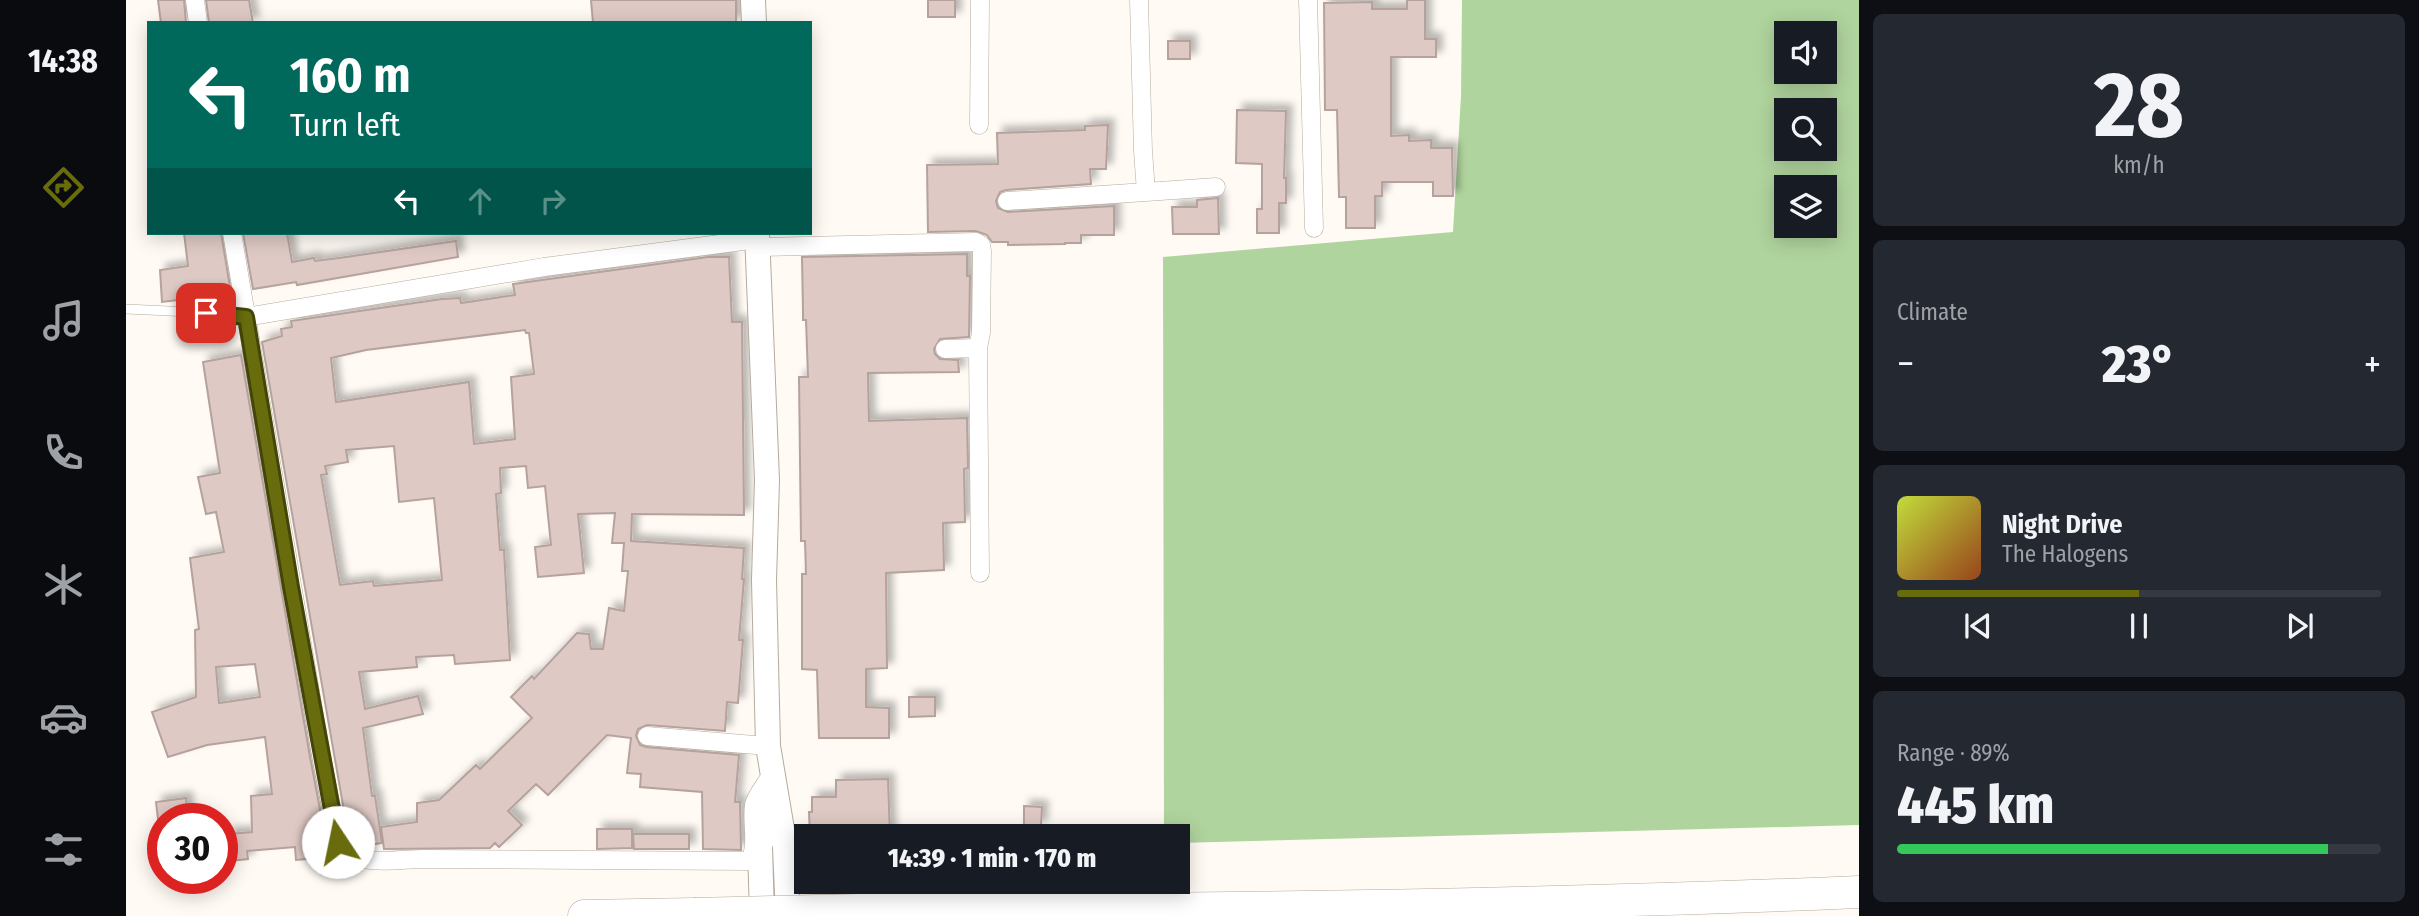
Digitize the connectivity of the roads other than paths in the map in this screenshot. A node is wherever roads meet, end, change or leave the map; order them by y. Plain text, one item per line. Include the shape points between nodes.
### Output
1 (195, 0) edge
2 (753, 0) edge
3 (980, 0) edge
4 (1139, 0) edge
5 (1308, 0) edge
6 (198, 21) edge
7 (754, 21) edge
8 (979, 125) dead end
9 (1216, 187) dead end
10 (1146, 192) junction
11 (1007, 201) dead end
12 (1314, 228) dead end
13 (232, 235) edge
14 (758, 240) edge
15 (126, 309) edge
16 (246, 317) junction
17 (978, 348) junction
18 (945, 349) dead end
19 (980, 573) dead end
20 (648, 736) dead end
21 (768, 746) junction
22 (771, 774) junction
23 (1859, 892) edge
24 (584, 916) edge
25 (762, 916) edge
26 (788, 916) edge

1 - 6 street
2 - 7 main road
3 - 8 street
4 - 10 street
5 - 12 street
9 - 10 street
10 - 11 street
13 - 16 street
14 - 16 street via 544,267
14 - 17 street via 976,242 982,251
14 - 21 main road
15 - 16 lane
16 - 22 street via 321,755 338,842 345,850 371,860 749,861 754,854 755,800
17 - 18 street
17 - 19 street
20 - 21 street
21 - 22 main road
22 - 25 main road via 760,847
22 - 26 main road via 785,847
23 - 24 highway, bridge via 1246,909

